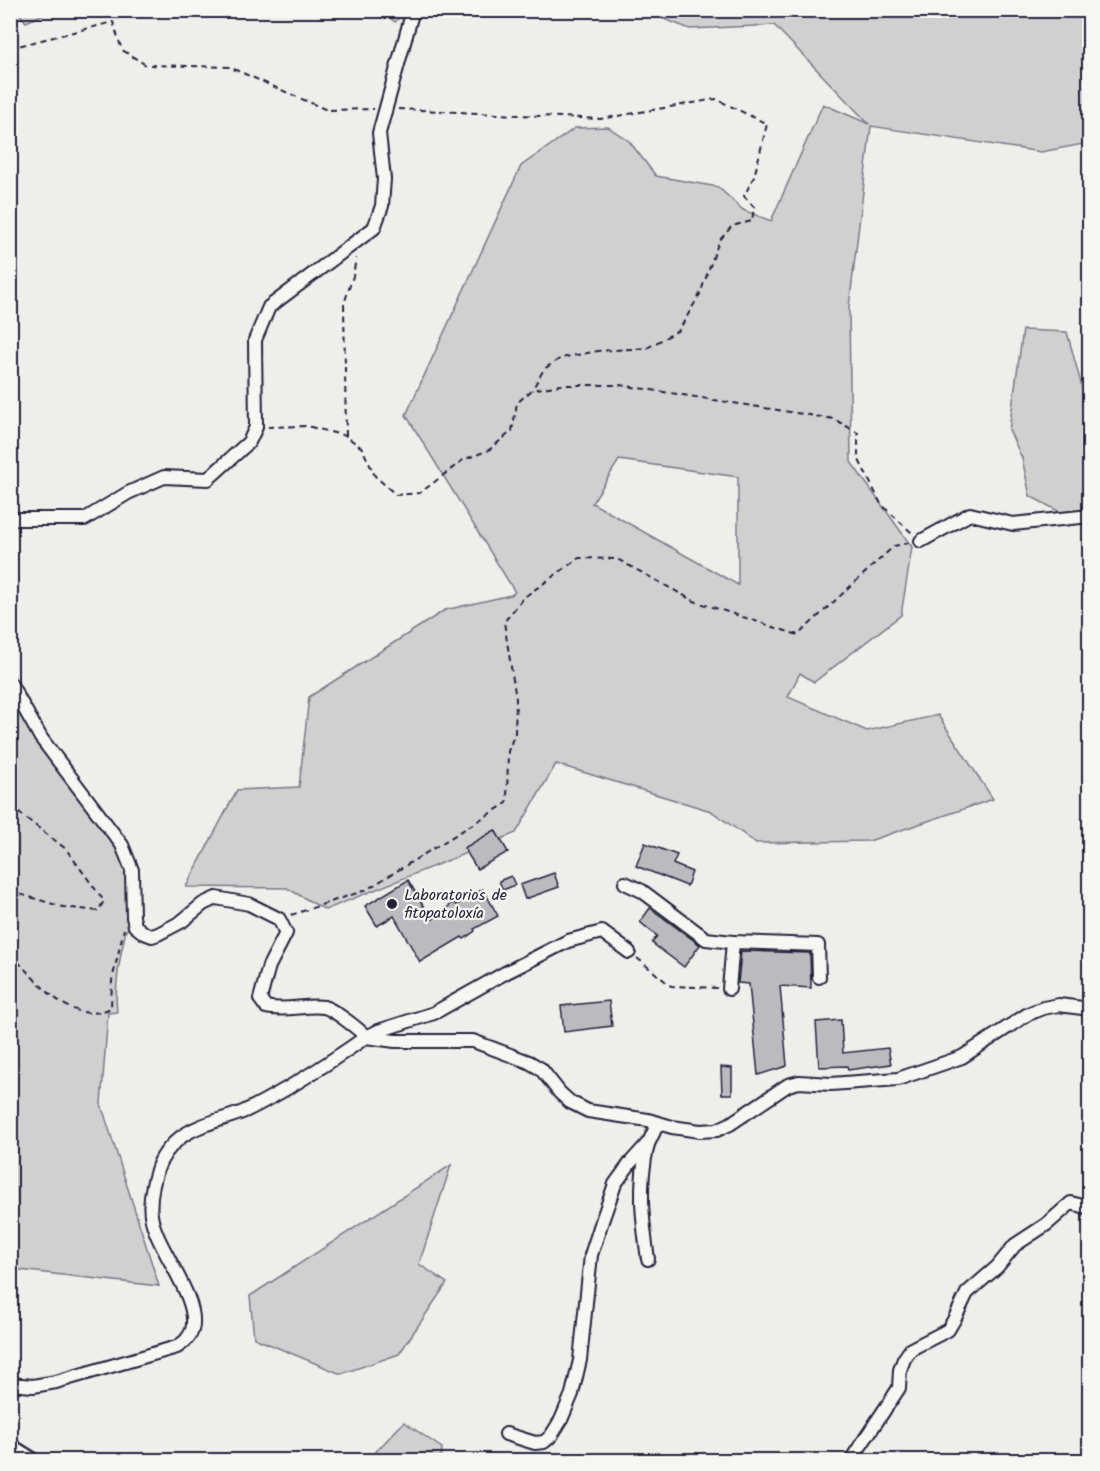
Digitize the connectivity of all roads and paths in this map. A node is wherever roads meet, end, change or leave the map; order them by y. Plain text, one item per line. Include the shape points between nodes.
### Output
1 (410, 12) edge
2 (10, 48) edge
3 (385, 109) junction
4 (355, 242) junction
5 (532, 390) junction
6 (256, 427) junction
7 (346, 436) junction
8 (1089, 516) edge
9 (10, 521) edge
10 (921, 541) junction
11 (10, 683) edge
12 (10, 806) edge
13 (625, 883) dead end
14 (10, 891) edge
15 (133, 908) junction
16 (279, 919) junction
17 (733, 942) junction
18 (629, 952) joint
19 (10, 954) edge
20 (819, 977) dead end
21 (729, 988) joint
22 (1089, 1009) edge
23 (366, 1037) junction
24 (658, 1123) junction
25 (649, 1142) junction
26 (1089, 1208) edge
27 (648, 1259) dead end
28 (10, 1384) edge
29 (506, 1434) dead end
30 (10, 1447) edge
31 (31, 1461) edge
32 (851, 1461) edge

1 - 3 street
2 - 3 path via 113,22 122,50 146,65 229,68 327,110
3 - 4 street via 379,133 384,179 382,206 374,228
3 - 5 path via 600,119 716,99 767,124 754,177 744,196 754,207 753,221 732,226 719,241 700,294 679,330 647,348 561,358 544,369
4 - 6 street via 269,307 255,340
4 - 7 path via 353,276 344,304
5 - 7 path via 517,403 512,431 489,450 463,460 420,493 396,495 375,476 362,448
5 - 10 path via 561,385 620,385 834,419 858,433 858,458 881,504
6 - 7 path via 307,426
6 - 9 street via 249,442 208,480 164,477 85,519
8 - 10 street via 1013,524 970,514
10 - 16 path via 894,546 798,635 694,601 617,559 579,558 523,598 504,622 516,699 515,733 508,751 507,803 366,890
11 - 15 street via 41,738 122,845 132,870
12 - 14 path via 66,849 104,901 98,911 63,907
13 - 17 street via 642,891 706,939
15 - 16 street via 135,926 152,936 216,898 249,904
15 - 19 path via 122,934 112,980 111,1008 101,1013 90,1015 70,1010
16 - 23 street via 286,933 268,966 260,999 266,1007 276,1010 324,1007 360,1029
17 - 20 street via 818,945
17 - 21 street
18 - 21 path via 671,986
18 - 23 street via 602,932 568,941 434,1013
22 - 24 street via 1059,1005 1043,1008 962,1057 898,1080 788,1085 717,1130
23 - 24 street via 473,1041 529,1062 570,1102 588,1111
23 - 28 street via 252,1106 183,1136 164,1155 152,1191 151,1215 192,1316 187,1340 177,1347 56,1382
24 - 25 street
25 - 27 street via 642,1170
25 - 29 street via 615,1184 591,1255 580,1360 561,1420 544,1442
26 - 32 street via 1071,1203 1015,1245 967,1293 948,1330 911,1349 900,1370 899,1388
30 - 31 main road

